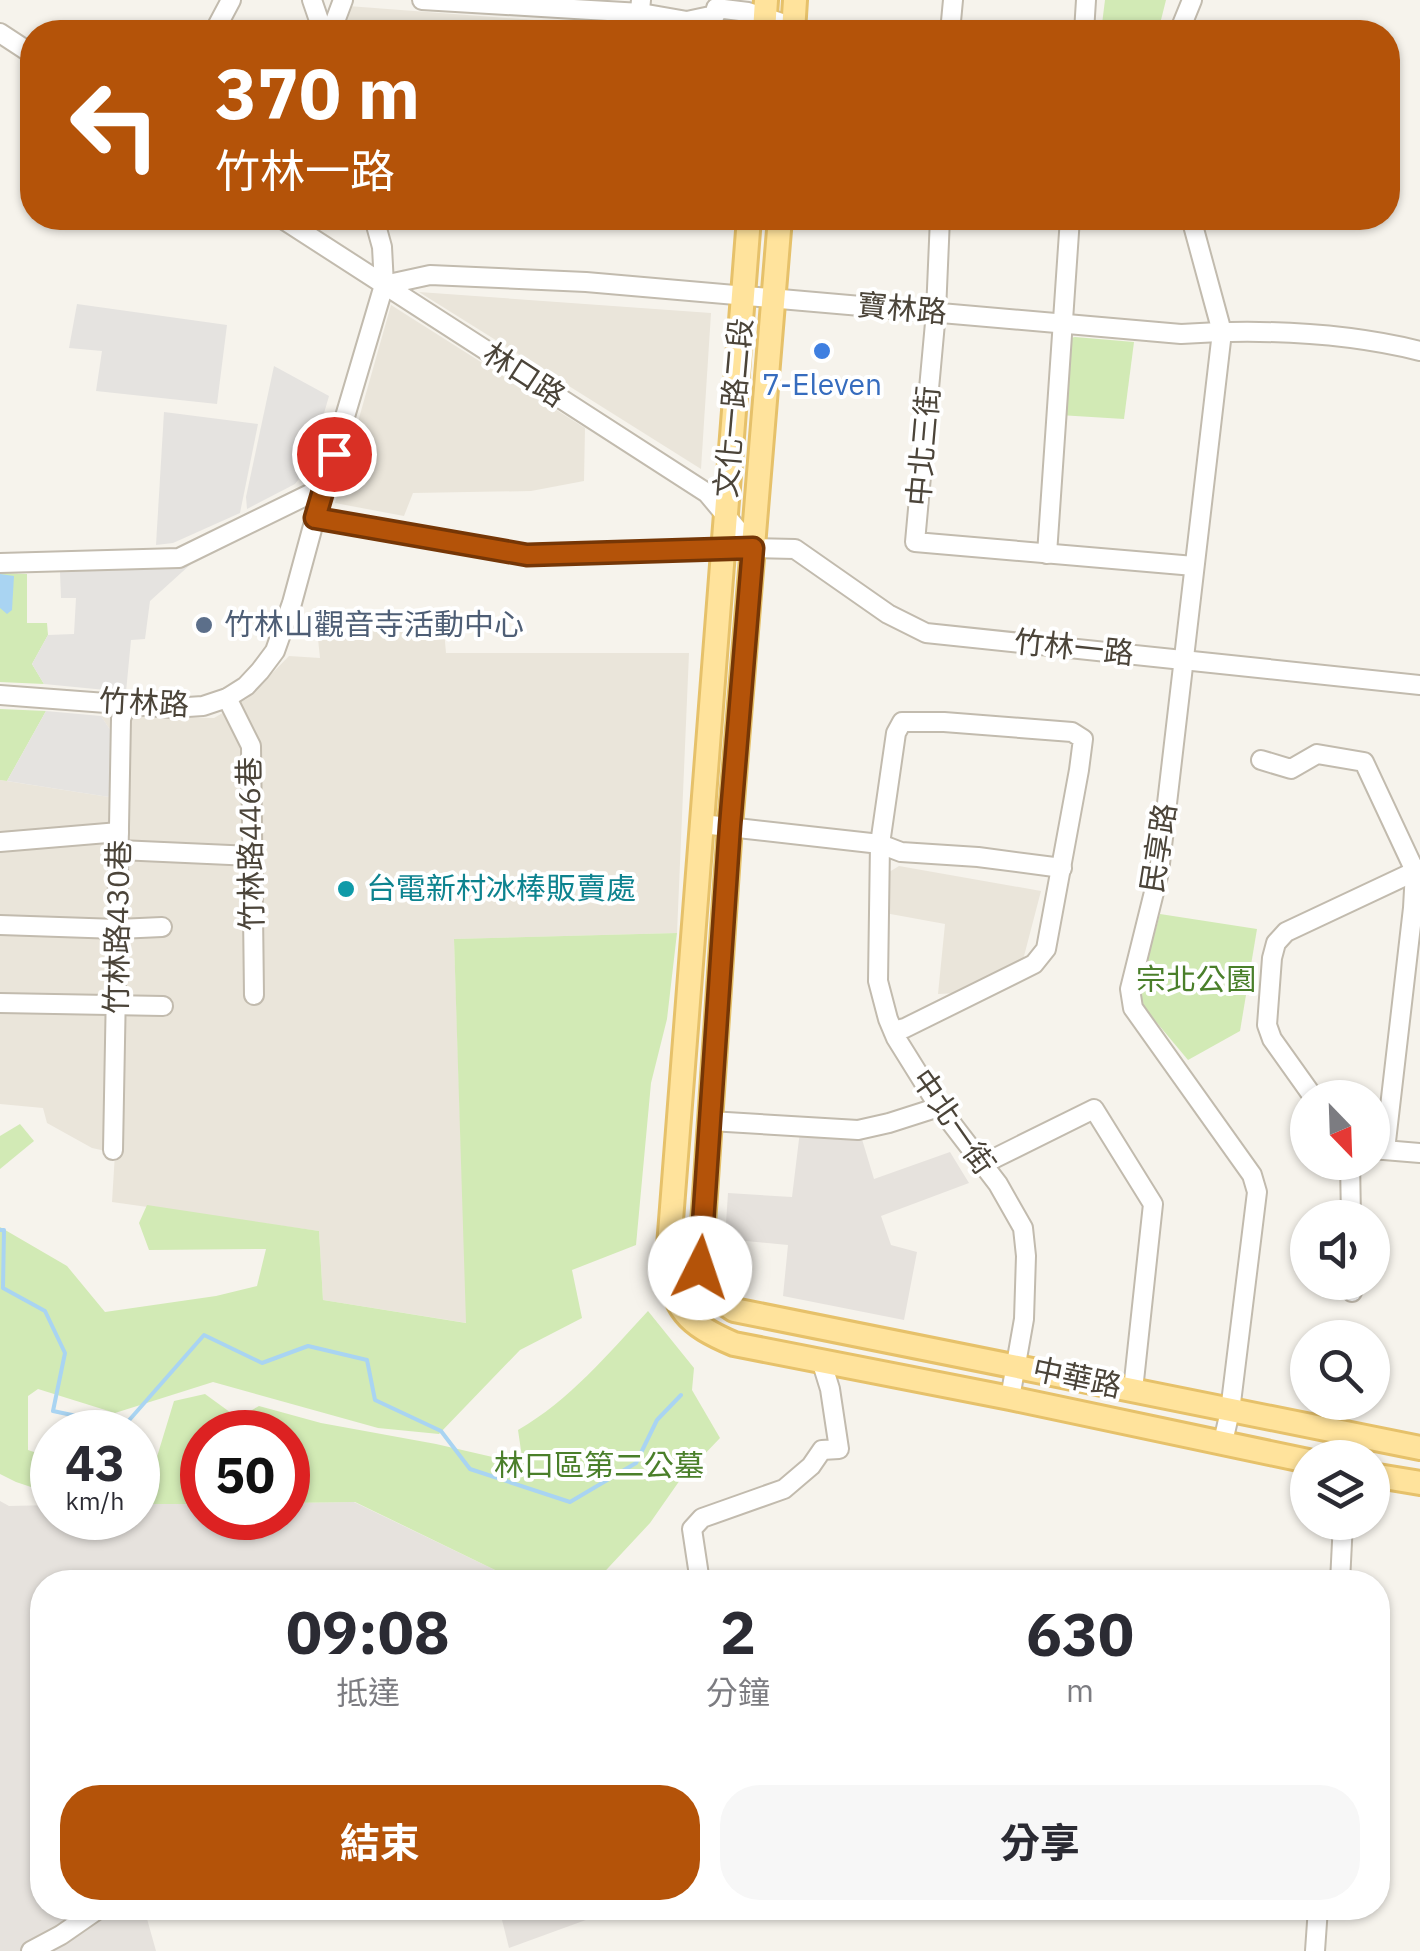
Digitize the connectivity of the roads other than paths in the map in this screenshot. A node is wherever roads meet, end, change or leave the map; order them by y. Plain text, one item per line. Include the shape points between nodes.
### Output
1 (422, 0) edge
2 (640, 15) edge
3 (765, 16) edge
4 (674, 20) edge
5 (695, 20) edge
6 (299, 230) edge
7 (377, 230) edge
8 (748, 230) edge
9 (779, 230) edge
10 (939, 230) edge
11 (1069, 230) edge
12 (1195, 230) edge
13 (384, 286) junction
14 (743, 296) junction
15 (775, 299) junction
16 (936, 312) junction
17 (1063, 323) junction
18 (1222, 332) junction
19 (1420, 351) edge
20 (324, 487) junction
21 (724, 516) junction
22 (315, 518) junction
23 (753, 548) junction
24 (722, 549) junction
25 (1048, 554) junction
26 (0, 563) edge
27 (1194, 566) junction
28 (1184, 660) junction
29 (1420, 686) edge
30 (0, 696) edge
31 (228, 698) junction
32 (126, 704) junction
33 (1261, 760) dead end
34 (702, 824) junction
35 (730, 826) junction
36 (119, 841) junction
37 (0, 842) edge
38 (880, 844) junction
39 (252, 856) junction
40 (1062, 868) junction
41 (1417, 870) edge
42 (0, 925) edge
43 (162, 927) dead end
44 (118, 929) junction
45 (254, 994) dead end
46 (0, 1003) edge
47 (117, 1005) junction
48 (163, 1006) dead end
49 (893, 1031) junction
50 (1301, 1080) edge
51 (1389, 1080) edge
52 (939, 1107) junction
53 (710, 1121) junction
54 (113, 1150) dead end
55 (1390, 1151) edge
56 (1420, 1153) edge
57 (983, 1164) junction
58 (734, 1310) joint
59 (734, 1344) joint
60 (821, 1360) junction
61 (1016, 1365) junction
62 (1132, 1390) junction
63 (1010, 1398) junction
64 (1230, 1411) junction
65 (1349, 1433) junction
66 (1349, 1440) edge
67 (1223, 1442) junction
68 (1420, 1448) edge
69 (1290, 1457) edge
70 (1390, 1477) edge
71 (1420, 1482) edge
72 (1343, 1540) edge
73 (698, 1570) edge
74 (1341, 1570) edge
75 (83, 1920) edge
76 (1317, 1920) edge
77 (31, 1951) edge
78 (1315, 1951) edge

1 - 2 street
2 - 4 street
3 - 5 street via 716,8 715,15
6 - 13 street, 林口路
7 - 13 street, 竹林路
8 - 14 main road, 文化一路二段
9 - 15 main road, 文化一路二段
10 - 16 street, 中北三街
11 - 17 street
12 - 18 street, 民享路
13 - 14 street, 寶林路 via 430,275
13 - 20 street, 竹林路
13 - 21 street, 林口路 via 707,493
14 - 15 street, 寶林路
14 - 21 main road, 文化一路二段
15 - 16 street, 寶林路
15 - 23 main road, 文化一路二段
16 - 17 street, 寶林路
16 - 25 street, 中北三街 via 915,542
17 - 18 street, 寶林路
17 - 25 street
18 - 19 street, 寶林路 via 1342,337
18 - 27 street, 民享路
20 - 22 street, 竹林路
20 - 26 street via 178,558
21 - 23 street, 林口路
21 - 24 main road, 文化一路二段
22 - 24 street via 527,555
22 - 31 street, 竹林路 via 275,651
23 - 24 main road
23 - 28 street, 竹林一路 via 795,549 926,633
23 - 35 main road, 文化一路二段
24 - 34 main road, 文化一路二段
25 - 27 street, 中北三街
27 - 28 street, 民享路
28 - 29 street, 竹林一路
28 - 64 street, 民享路 via 1159,872 1130,989 1133,1008 1252,1174 1257,1192
30 - 32 street, 竹林路
31 - 32 street, 竹林路 via 172,708
31 - 39 street, 竹林路446巷 via 251,746
32 - 36 street, 竹林路430巷
33 - 41 street via 1291,769 1317,754 1364,762
34 - 35 street
34 - 59 main road, 文化一路二段 via 668,1259 671,1289 686,1316
35 - 38 street
35 - 53 main road, 文化一路二段
36 - 37 street
36 - 39 street
36 - 44 street, 竹林路430巷
38 - 40 street via 900,852
38 - 40 street, 中北一街 via 902,722 1072,732 1083,739
38 - 49 street, 中北一街 via 878,980
39 - 45 street, 竹林路446巷
40 - 49 street via 1046,949 1034,964
41 - 50 street via 1286,932 1276,943 1267,1025
41 - 51 street
42 - 44 street
43 - 44 street
44 - 47 street, 竹林路430巷
46 - 47 street
47 - 48 street
47 - 54 street, 竹林路430巷
49 - 52 street, 中北一街
52 - 53 street via 858,1130
52 - 57 street, 中北一街
53 - 58 main road, 文化一路二段 via 700,1268 709,1293
55 - 56 street
57 - 61 street, 中北一街 via 1023,1228 1024,1308
57 - 62 street via 1094,1109 1153,1204
58 - 61 main road, 中華路
59 - 60 main road, 中華路
60 - 63 main road, 中華路
60 - 73 street via 839,1449 822,1450 784,1489 702,1518 692,1530
61 - 62 main road, 中華路
61 - 63 street, 中北一街
62 - 64 main road, 中華路
63 - 67 main road, 中華路
64 - 65 main road, 中華路
64 - 67 street, 民享路
65 - 66 street
65 - 68 main road, 中華路
67 - 69 main road, 中華路
70 - 71 main road
72 - 74 street
75 - 77 street
76 - 78 street

